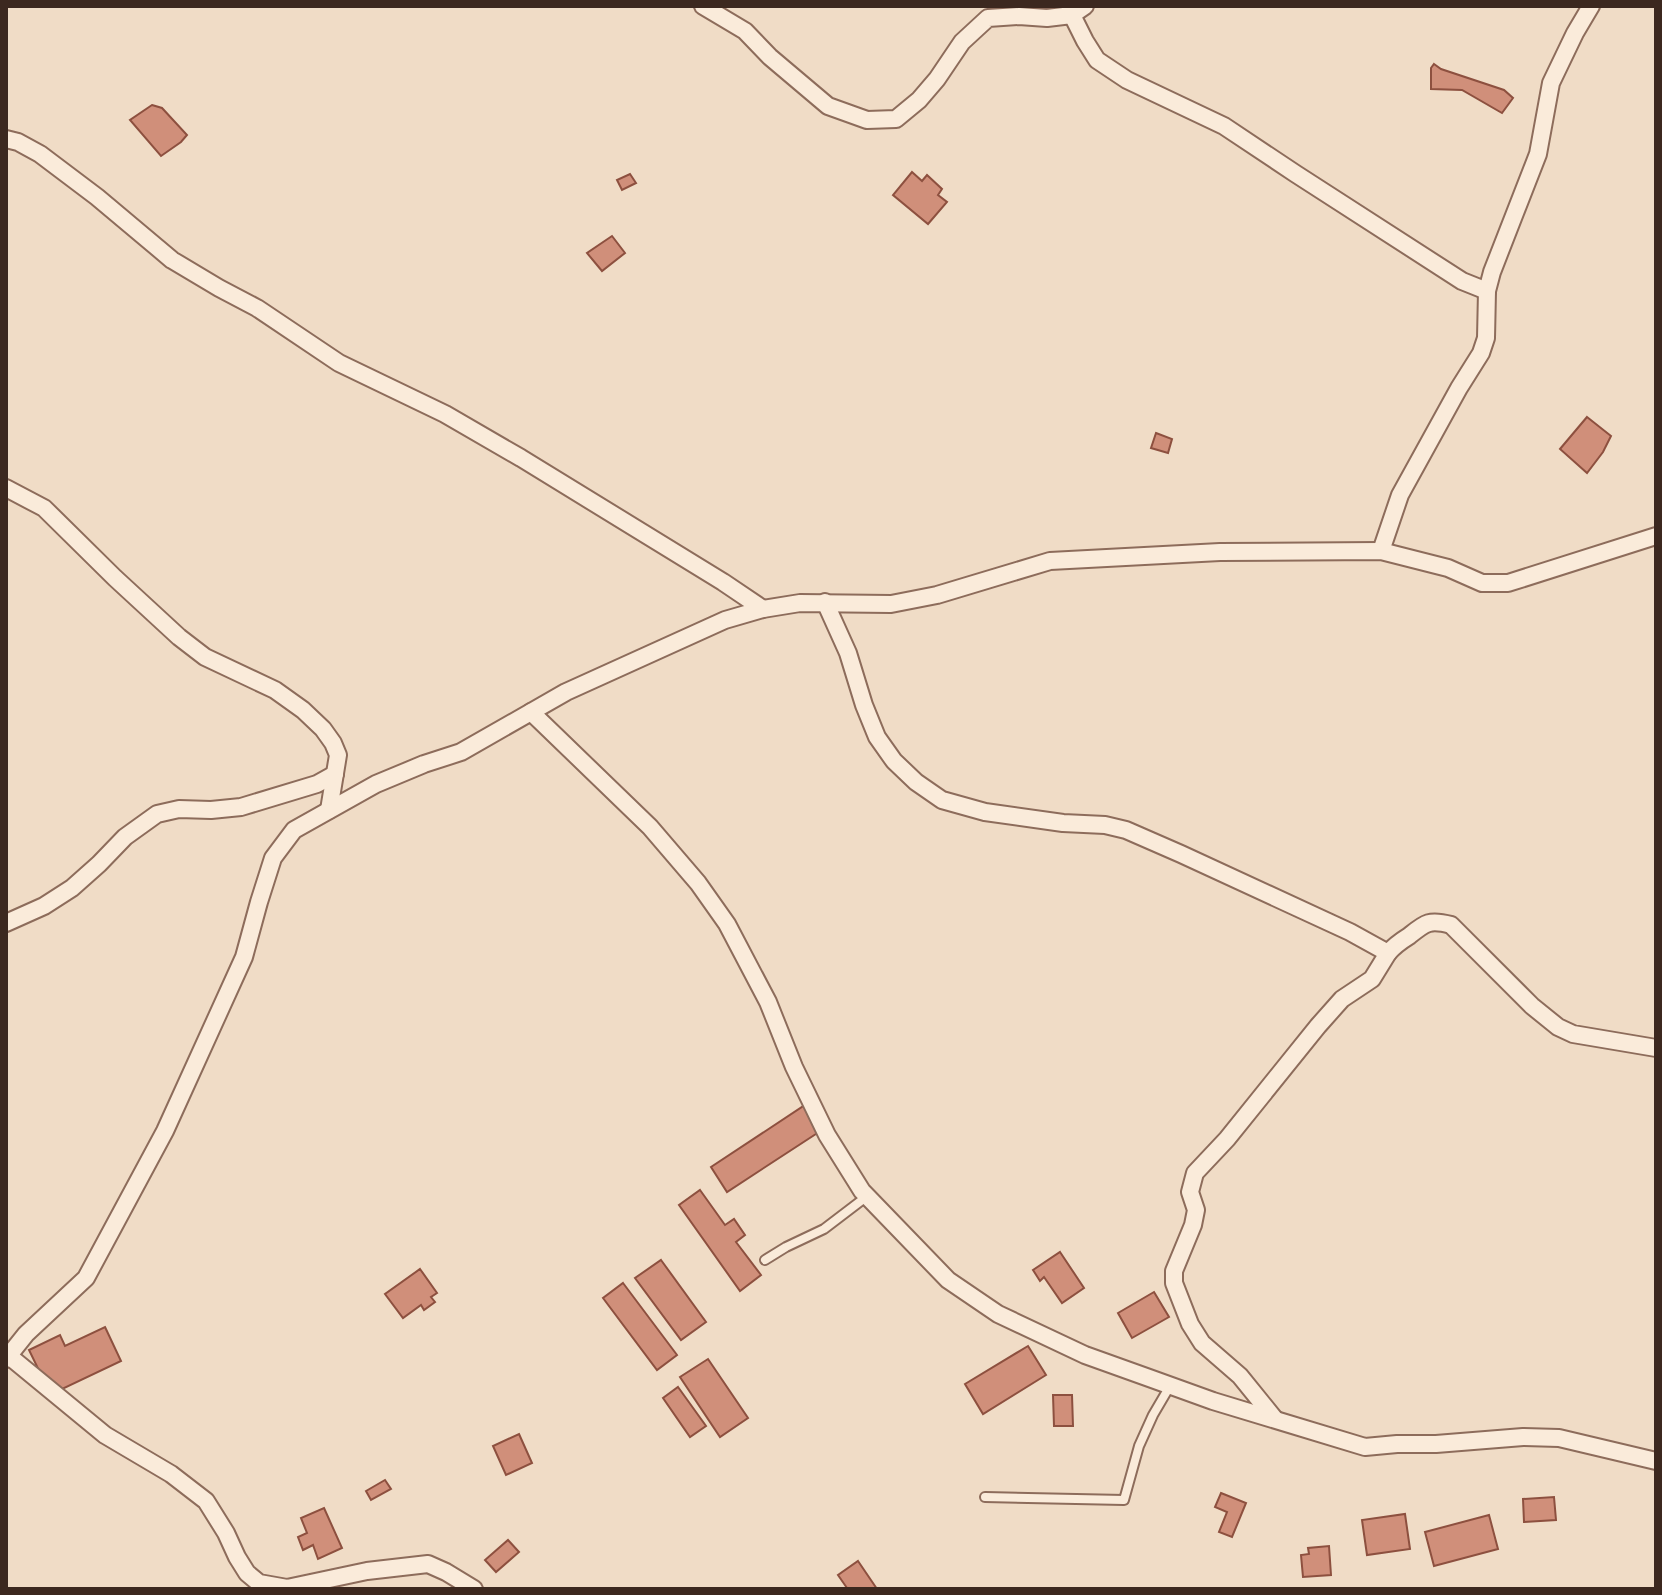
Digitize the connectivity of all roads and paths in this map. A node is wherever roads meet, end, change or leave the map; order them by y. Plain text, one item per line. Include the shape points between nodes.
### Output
1 (703, 6) edge
2 (1591, 6) edge
3 (1078, 10) edge
4 (6, 139) edge
5 (1487, 291) junction
6 (6, 488) edge
7 (1656, 536) edge
8 (1381, 551) junction
9 (825, 602) junction
10 (763, 609) junction
11 (531, 712) junction
12 (335, 774) junction
13 (329, 810) junction
14 (6, 923) edge
15 (1388, 953) junction
16 (1656, 1048) edge
17 (867, 1196) junction
18 (765, 1260) dead end
19 (8, 1358) edge
20 (1170, 1386) junction
21 (1274, 1418) junction
22 (1656, 1461) edge
23 (985, 1497) dead end
24 (474, 1589) edge

1 - 3 street via 745,31 828,106 867,120 896,119 919,100 962,42 988,18 1047,18
2 - 5 street via 1551,83 1538,154
3 - 5 street via 1085,41 1097,60 1224,126 1450,273
4 - 10 street via 40,154 172,260 339,363 508,450
5 - 8 street via 1481,353 1400,495
6 - 12 street via 44,508 205,657 275,690 303,710 333,743 338,755
7 - 8 street via 1508,583 1482,583 1448,568
8 - 9 street via 1050,561 891,604
9 - 10 street
9 - 15 street via 877,737 894,761 942,800 985,812 1126,830
10 - 11 street via 661,648
11 - 13 street via 461,752 376,784
11 - 17 street via 650,827 727,924 827,1135
12 - 13 street
12 - 14 street via 241,807 157,814 72,888
13 - 19 street via 294,830 273,858 244,957 217,1020 86,1278
15 - 16 street via 1421,925 1451,925 1558,1027
15 - 21 street via 1372,979 1342,999 1195,1173 1190,1192 1196,1210 1174,1283 1202,1343 1240,1376
17 - 18 lane via 824,1229
17 - 20 street via 948,1280 998,1314 1085,1355
19 - 24 street via 105,1435 206,1501 247,1573 259,1583 287,1588 428,1564
20 - 21 street
20 - 23 lane via 1139,1446 1124,1500
21 - 22 street via 1365,1447 1559,1438

